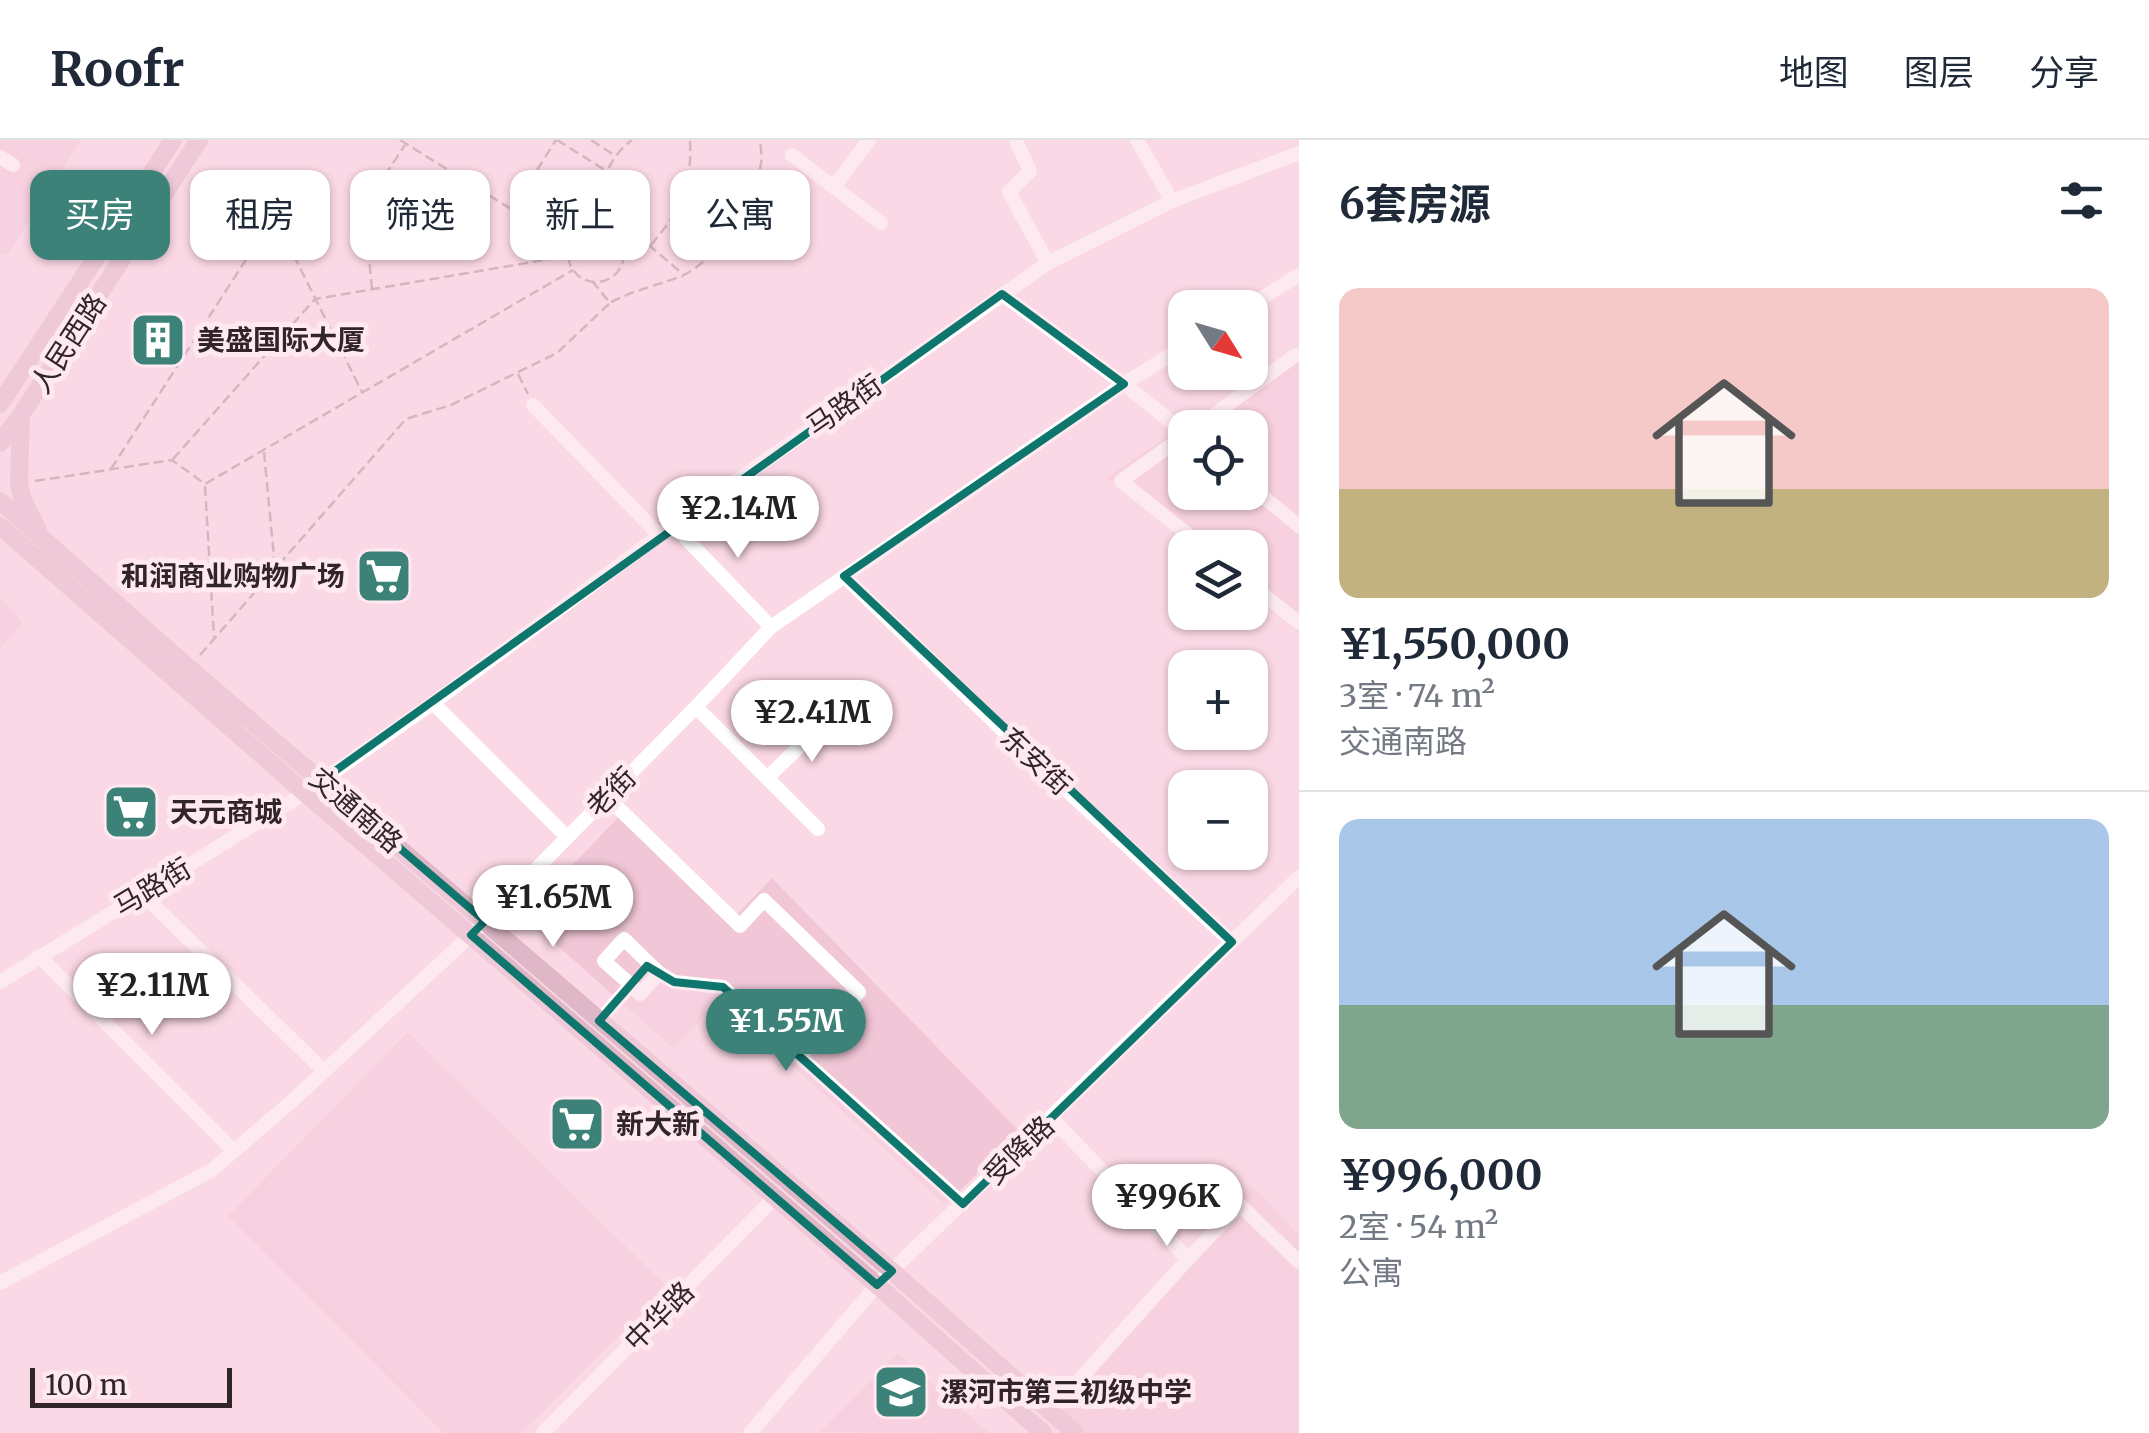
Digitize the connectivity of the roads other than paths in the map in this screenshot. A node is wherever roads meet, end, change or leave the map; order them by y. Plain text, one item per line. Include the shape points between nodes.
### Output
1 (173, 140) edge
2 (199, 140) edge
3 (869, 140) edge
4 (1016, 140) edge
5 (1137, 140) edge
6 (1295, 152) edge
7 (792, 155) dead end
8 (834, 187) junction
9 (1172, 201) junction
10 (881, 223) dead end
11 (1048, 263) junction
12 (1299, 275) edge
13 (1002, 294) junction
14 (1268, 294) edge
15 (1296, 354) dead end
16 (1168, 357) edge
17 (1124, 384) junction
18 (1, 402) edge
19 (532, 404) road end
20 (1220, 410) edge
21 (21, 415) junction
22 (1168, 420) edge
23 (0, 443) edge
24 (1168, 446) edge
25 (0, 501) edge
26 (1268, 501) edge
27 (673, 525) junction
28 (0, 526) edge
29 (1299, 526) edge
30 (1182, 530) edge
31 (659, 536) junction
32 (37, 547) junction
33 (0, 550) edge
34 (844, 576) junction
35 (1268, 598) edge
36 (1299, 623) edge
37 (771, 628) junction
38 (433, 703) junction
39 (696, 707) junction
40 (827, 720) dead end
41 (767, 778) junction
42 (321, 780) junction
43 (305, 793) junction
44 (607, 797) junction
45 (818, 829) dead end
46 (567, 837) junction
47 (1299, 877) edge
48 (141, 893) junction
49 (484, 921) junction
50 (471, 935) junction
51 (1232, 942) junction
52 (39, 956) junction
53 (659, 974) junction
54 (0, 982) edge
55 (631, 985) junction
56 (599, 1021) junction
57 (800, 1056) junction
58 (324, 1071) junction
59 (1051, 1118) junction
60 (234, 1151) junction
61 (774, 1198) junction
62 (963, 1204) junction
63 (1188, 1259) junction
64 (1299, 1262) edge
65 (892, 1271) junction
66 (0, 1283) edge
67 (876, 1285) junction
68 (1051, 1411) junction
69 (543, 1433) edge
70 (750, 1433) edge
71 (1043, 1433) edge
72 (1075, 1433) edge

1 - 18 main road, 人民西路
2 - 21 main road, 人民西路
3 - 8 street
4 - 11 street via 1030,171 1009,192
5 - 9 street
6 - 9 street, 马路街
7 - 8 street
8 - 10 street
9 - 11 street, 马路街
11 - 13 street, 马路街
12 - 14 street
13 - 17 street
13 - 27 street, 马路街
15 - 20 street
16 - 17 street, 老街
17 - 22 street
17 - 34 street, 老街
19 - 31 street
21 - 23 main road, 人民西路
21 - 32 main road via 19,483
24 - 30 street via 1121,481
25 - 32 main road, 交通南路
26 - 29 street
27 - 31 street, 马路街
27 - 37 street
28 - 32 main road, 交通南路
31 - 38 street, 马路街
32 - 33 main road
32 - 42 main road, 交通南路
32 - 43 main road, 交通南路
34 - 37 street, 老街
34 - 51 street, 东安街
35 - 36 street
37 - 39 street, 老街
38 - 42 street, 马路街
38 - 46 street
39 - 41 street
39 - 44 street, 老街
40 - 41 street
41 - 45 street
42 - 49 main road, 交通南路
43 - 48 street, 马路街
43 - 50 main road, 交通南路
44 - 46 street, 老街
44 - 57 street via 740,926 764,900 860,992
46 - 49 street, 老街
47 - 51 street, 受降路
48 - 52 street, 马路街
48 - 58 street
49 - 50 street, 老街
49 - 56 main road, 交通南路
50 - 58 street, 老街
50 - 61 main road, 交通南路
51 - 59 street, 受降路
52 - 54 street, 马路街
52 - 60 street
53 - 55 street via 640,994
53 - 55 street via 624,939 604,961
53 - 57 street via 723,987
55 - 56 street
56 - 65 main road, 交通南路
57 - 62 street
58 - 60 street, 老街
59 - 62 street, 受降路
59 - 63 street
60 - 66 street, 老街 via 212,1170
61 - 67 main road, 交通南路
61 - 69 street, 中华路
62 - 65 street, 受降路
63 - 64 street via 1240,1206
63 - 68 street
65 - 67 street, 受降路
65 - 68 main road, 交通南路
67 - 70 street, 受降路
67 - 71 main road, 交通南路
68 - 72 main road, 交通南路

